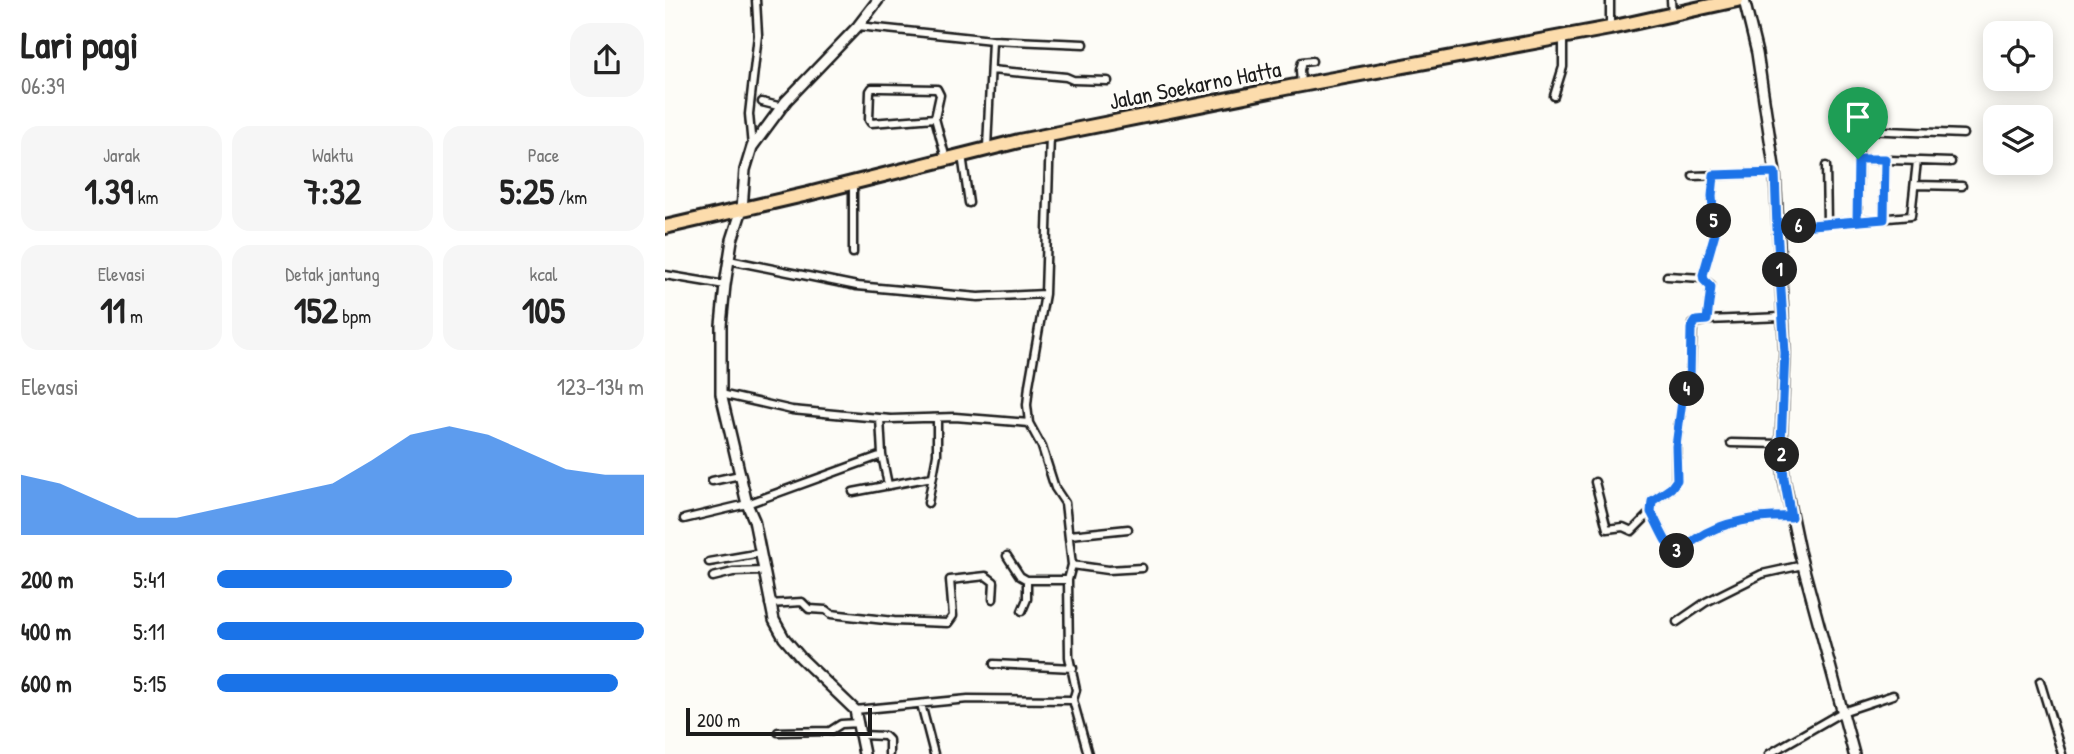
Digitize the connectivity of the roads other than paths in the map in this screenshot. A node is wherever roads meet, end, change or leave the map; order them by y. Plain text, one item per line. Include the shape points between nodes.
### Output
1 (756, 0) edge
2 (878, 0) edge
3 (1610, 0) edge
4 (1671, 0) edge
5 (1737, 0) edge
6 (1744, 0) edge
7 (1672, 15) junction
8 (858, 26) junction
9 (1610, 28) junction
10 (1563, 36) junction
11 (992, 40) junction
12 (1084, 44) dead end
13 (1312, 61) dead end
14 (991, 70) junction
15 (1108, 81) dead end
16 (1301, 85) junction
17 (1554, 96) dead end
18 (762, 102) dead end
19 (782, 107) junction
20 (935, 118) junction
21 (1963, 134) dead end
22 (1050, 135) junction
23 (752, 147) junction
24 (987, 148) junction
25 (962, 155) junction
26 (946, 159) junction
27 (1858, 159) junction
28 (1885, 159) junction
29 (1917, 161) junction
30 (1951, 162) dead end
31 (1826, 166) dead end
32 (1775, 173) junction
33 (1714, 175) junction
34 (1693, 176) dead end
35 (853, 182) junction
36 (1915, 185) junction
37 (1962, 186) dead end
38 (969, 203) dead end
39 (742, 209) junction
40 (1884, 219) junction
41 (1857, 221) junction
42 (1827, 223) junction
43 (665, 227) edge
44 (1777, 228) junction
45 (853, 253) dead end
46 (729, 260) junction
47 (665, 275) edge
48 (1667, 276) dead end
49 (1703, 278) junction
50 (725, 285) junction
51 (1045, 294) junction
52 (1783, 317) junction
53 (1707, 320) junction
54 (721, 394) junction
55 (880, 418) junction
56 (937, 418) junction
57 (1029, 423) junction
58 (1731, 443) dead end
59 (1781, 444) junction
60 (882, 455) junction
61 (740, 475) junction
62 (932, 477) junction
63 (712, 481) dead end
64 (1595, 482) dead end
65 (888, 485) junction
66 (853, 492) dead end
67 (928, 503) dead end
68 (747, 504) junction
69 (1651, 512) junction
70 (1791, 517) junction
71 (684, 519) dead end
72 (1128, 529) dead end
73 (1070, 536) junction
74 (761, 553) junction
75 (1007, 556) dead end
76 (709, 562) dead end
77 (1072, 565) junction
78 (1803, 565) junction
79 (1142, 568) dead end
80 (764, 571) junction
81 (713, 577) dead end
82 (1027, 580) junction
83 (1068, 580) junction
84 (993, 599) dead end
85 (769, 604) junction
86 (1022, 611) dead end
87 (1677, 622) dead end
88 (994, 664) dead end
89 (1073, 668) junction
90 (2040, 681) dead end
91 (1893, 695) dead end
92 (1073, 700) junction
93 (921, 704) junction
94 (855, 710) junction
95 (1842, 712) junction
96 (859, 723) junction
97 (778, 732) dead end
98 (861, 735) junction
99 (864, 754) edge
100 (889, 754) edge
101 (934, 754) edge
102 (1088, 754) edge
103 (1769, 754) edge
104 (1854, 754) edge
105 (2062, 754) edge

1 - 23 street via 758,35 749,114
2 - 8 street
3 - 9 street
4 - 7 street
5 - 7 highway, Jalan Soekarno Hatta
6 - 32 street
7 - 9 highway, Jalan Soekarno Hatta
8 - 11 street
8 - 19 street
9 - 10 highway, Jalan Soekarno Hatta
10 - 16 highway, Jalan Soekarno Hatta
10 - 17 street via 1563,67
11 - 12 street
11 - 14 street
13 - 16 street via 1300,65
14 - 15 street
14 - 24 street
16 - 22 highway, Jalan Soekarno Hatta
18 - 19 street
19 - 23 street
20 - 20 street via 937,89 870,91 871,123
20 - 26 street
21 - 27 street via 1865,129 1859,135
22 - 24 highway, Jalan Soekarno Hatta
22 - 51 street
23 - 39 street
24 - 25 highway, Jalan Soekarno Hatta
25 - 26 highway, Jalan Soekarno Hatta
25 - 38 street
26 - 35 highway, Jalan Soekarno Hatta
27 - 28 street
27 - 41 street
28 - 29 street
28 - 40 street
29 - 30 street
29 - 36 street
31 - 42 street
32 - 33 street
32 - 44 street
33 - 34 street
33 - 49 street via 1715,233
35 - 39 highway, Jalan Soekarno Hatta
35 - 45 street
36 - 37 street
36 - 40 street via 1911,216
39 - 43 highway, Jalan Soekarno Hatta
39 - 46 street
40 - 41 street
41 - 42 street
42 - 44 street
44 - 52 street
46 - 50 street
46 - 51 street via 870,288 978,297
47 - 50 street
48 - 49 street
49 - 53 street via 1711,287
50 - 54 street
51 - 57 street via 1029,385
52 - 53 street
52 - 59 street
53 - 69 street via 1696,321 1691,329 1690,380 1676,446 1677,480 1652,501
54 - 55 street via 792,410
54 - 61 street
55 - 56 street
55 - 60 street
56 - 57 street
56 - 62 street
57 - 73 street via 1065,503
58 - 59 street
59 - 70 street
60 - 65 street
60 - 68 street
61 - 63 street
61 - 68 street
62 - 65 street
62 - 67 street
64 - 69 street via 1607,529 1632,531
65 - 66 street
68 - 71 street
68 - 74 street
69 - 70 street via 1675,551 1706,532 1766,517
70 - 78 street
72 - 73 street
73 - 77 street
74 - 76 street
74 - 80 street
75 - 82 street
77 - 79 street
77 - 83 street
78 - 87 street via 1762,574
78 - 95 street
80 - 81 street
80 - 85 street
82 - 83 street
82 - 86 street
83 - 89 street
84 - 85 street via 994,582 986,576 950,580 953,616 948,623 831,614 809,609 802,602
85 - 94 street via 784,638
88 - 89 street
89 - 92 street
90 - 105 street
91 - 95 street
92 - 93 street via 968,699
92 - 102 street
93 - 94 street
93 - 101 street
94 - 96 street
95 - 103 street
95 - 104 street
96 - 97 street via 841,724 830,731
96 - 98 street
98 - 99 street
98 - 100 street via 885,736

